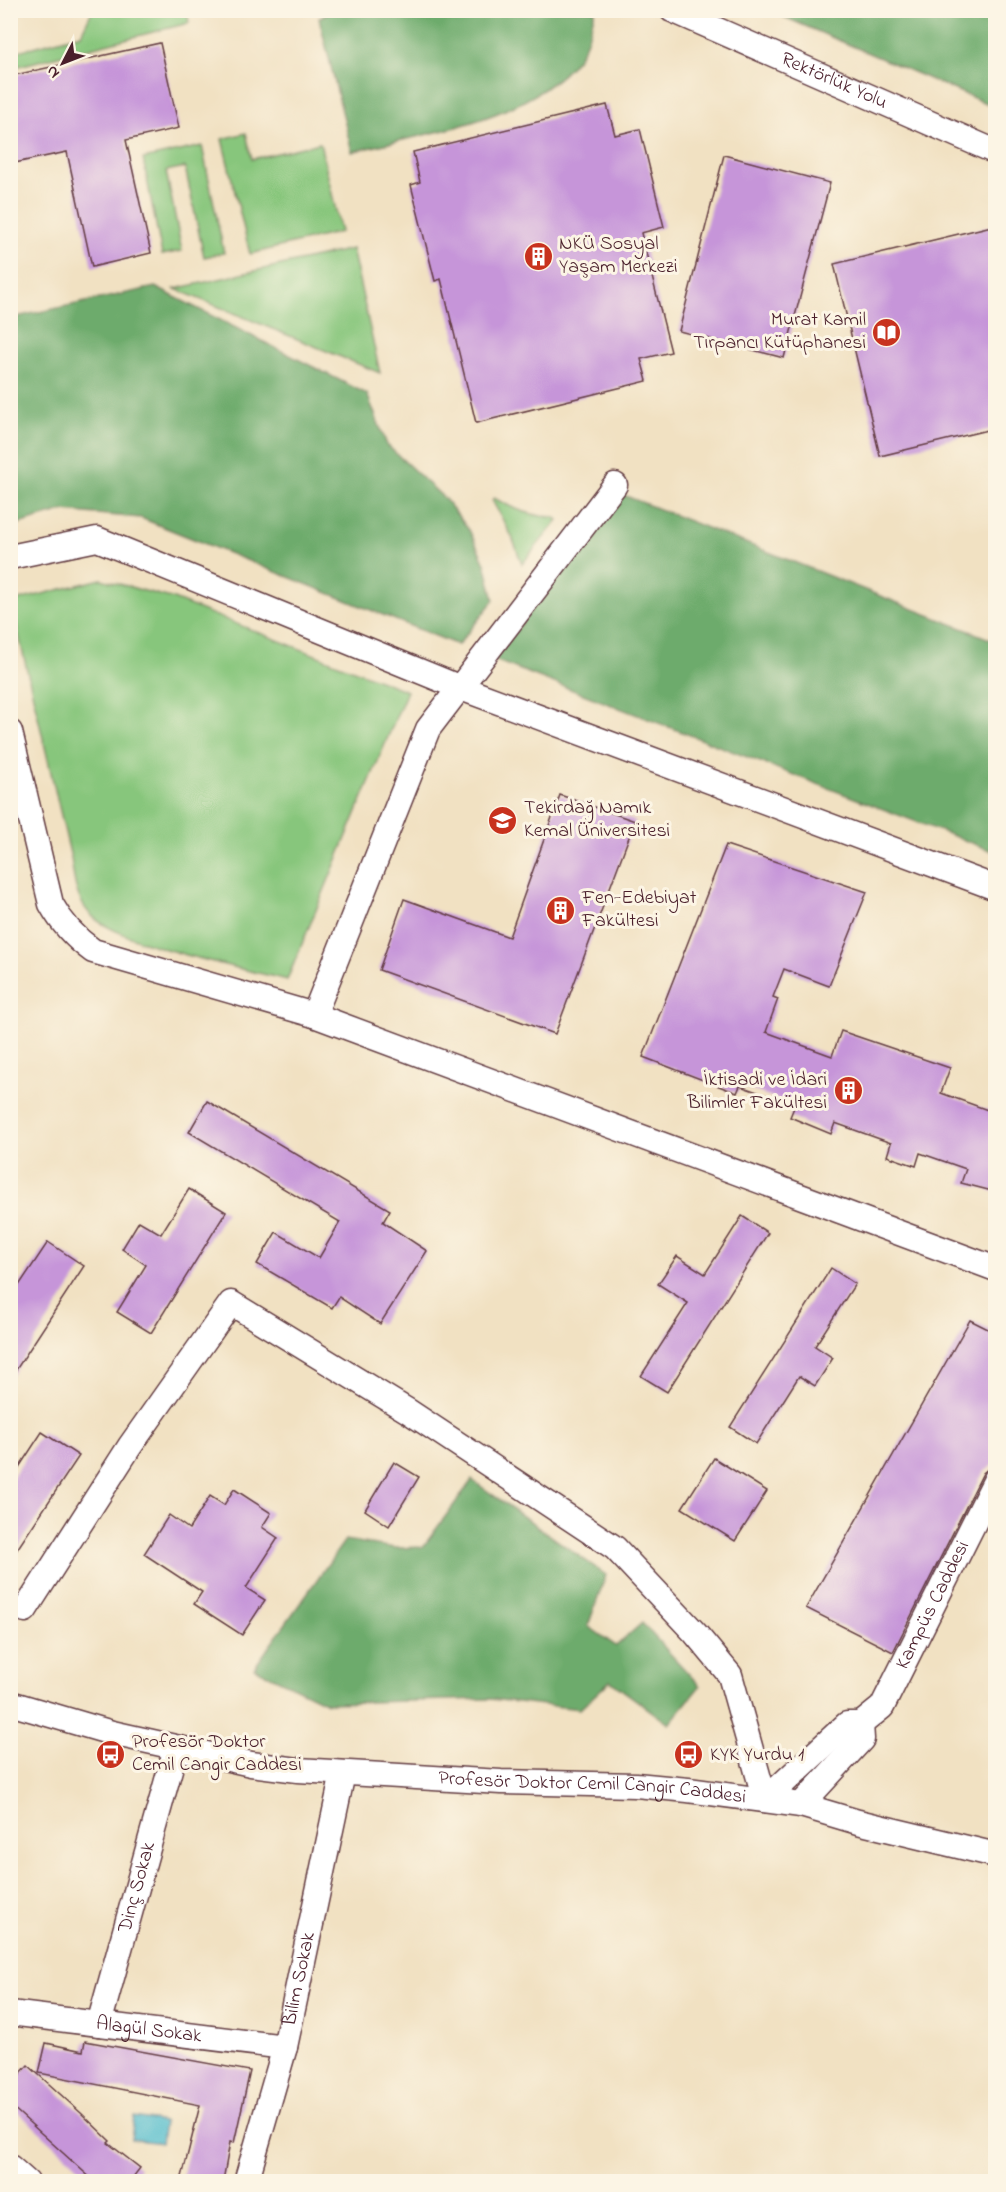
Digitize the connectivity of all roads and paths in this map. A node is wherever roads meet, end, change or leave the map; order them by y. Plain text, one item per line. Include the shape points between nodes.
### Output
1 (672, 10) edge
2 (996, 152) edge
3 (615, 485) dead end
4 (10, 557) edge
5 (461, 688) junction
6 (10, 732) edge
7 (996, 888) edge
8 (314, 1015) junction
9 (996, 1269) edge
10 (996, 1479) edge
11 (25, 1610) dead end
12 (10, 1703) edge
13 (861, 1724) junction
14 (176, 1749) junction
15 (343, 1773) junction
16 (765, 1800) junction
17 (801, 1804) junction
18 (996, 1855) edge
19 (10, 2013) edge
20 (99, 2024) junction
21 (285, 2048) junction
22 (10, 2167) edge
23 (27, 2181) edge
24 (246, 2181) edge

1 - 2 street, Rektörlük Yolu
3 - 5 street
4 - 5 street via 97,539
5 - 7 street
5 - 8 street via 428,729
6 - 8 street via 46,889 60,920 75,938 93,951
8 - 9 street
10 - 13 street, Kampüs Caddesi via 882,1707
11 - 16 street via 130,1446 231,1303 408,1411 615,1548 730,1676
12 - 14 street, Profesör Doktor Cemil Cangir Caddesi
13 - 16 street via 847,1724
13 - 17 street via 862,1739
14 - 15 street, Profesör Doktor Cemil Cangir Caddesi via 250,1764
14 - 20 street, Dinç Sokak
15 - 16 street, Profesör Doktor Cemil Cangir Caddesi via 636,1785
15 - 21 street, Bilim Sokak
16 - 17 street, Profesör Doktor Cemil Cangir Caddesi
17 - 18 street, Profesör Doktor Cemil Cangir Caddesi
19 - 20 street, Alagül Sokak
20 - 21 street, Alagül Sokak
21 - 24 street, Bilim Sokak
22 - 23 street

